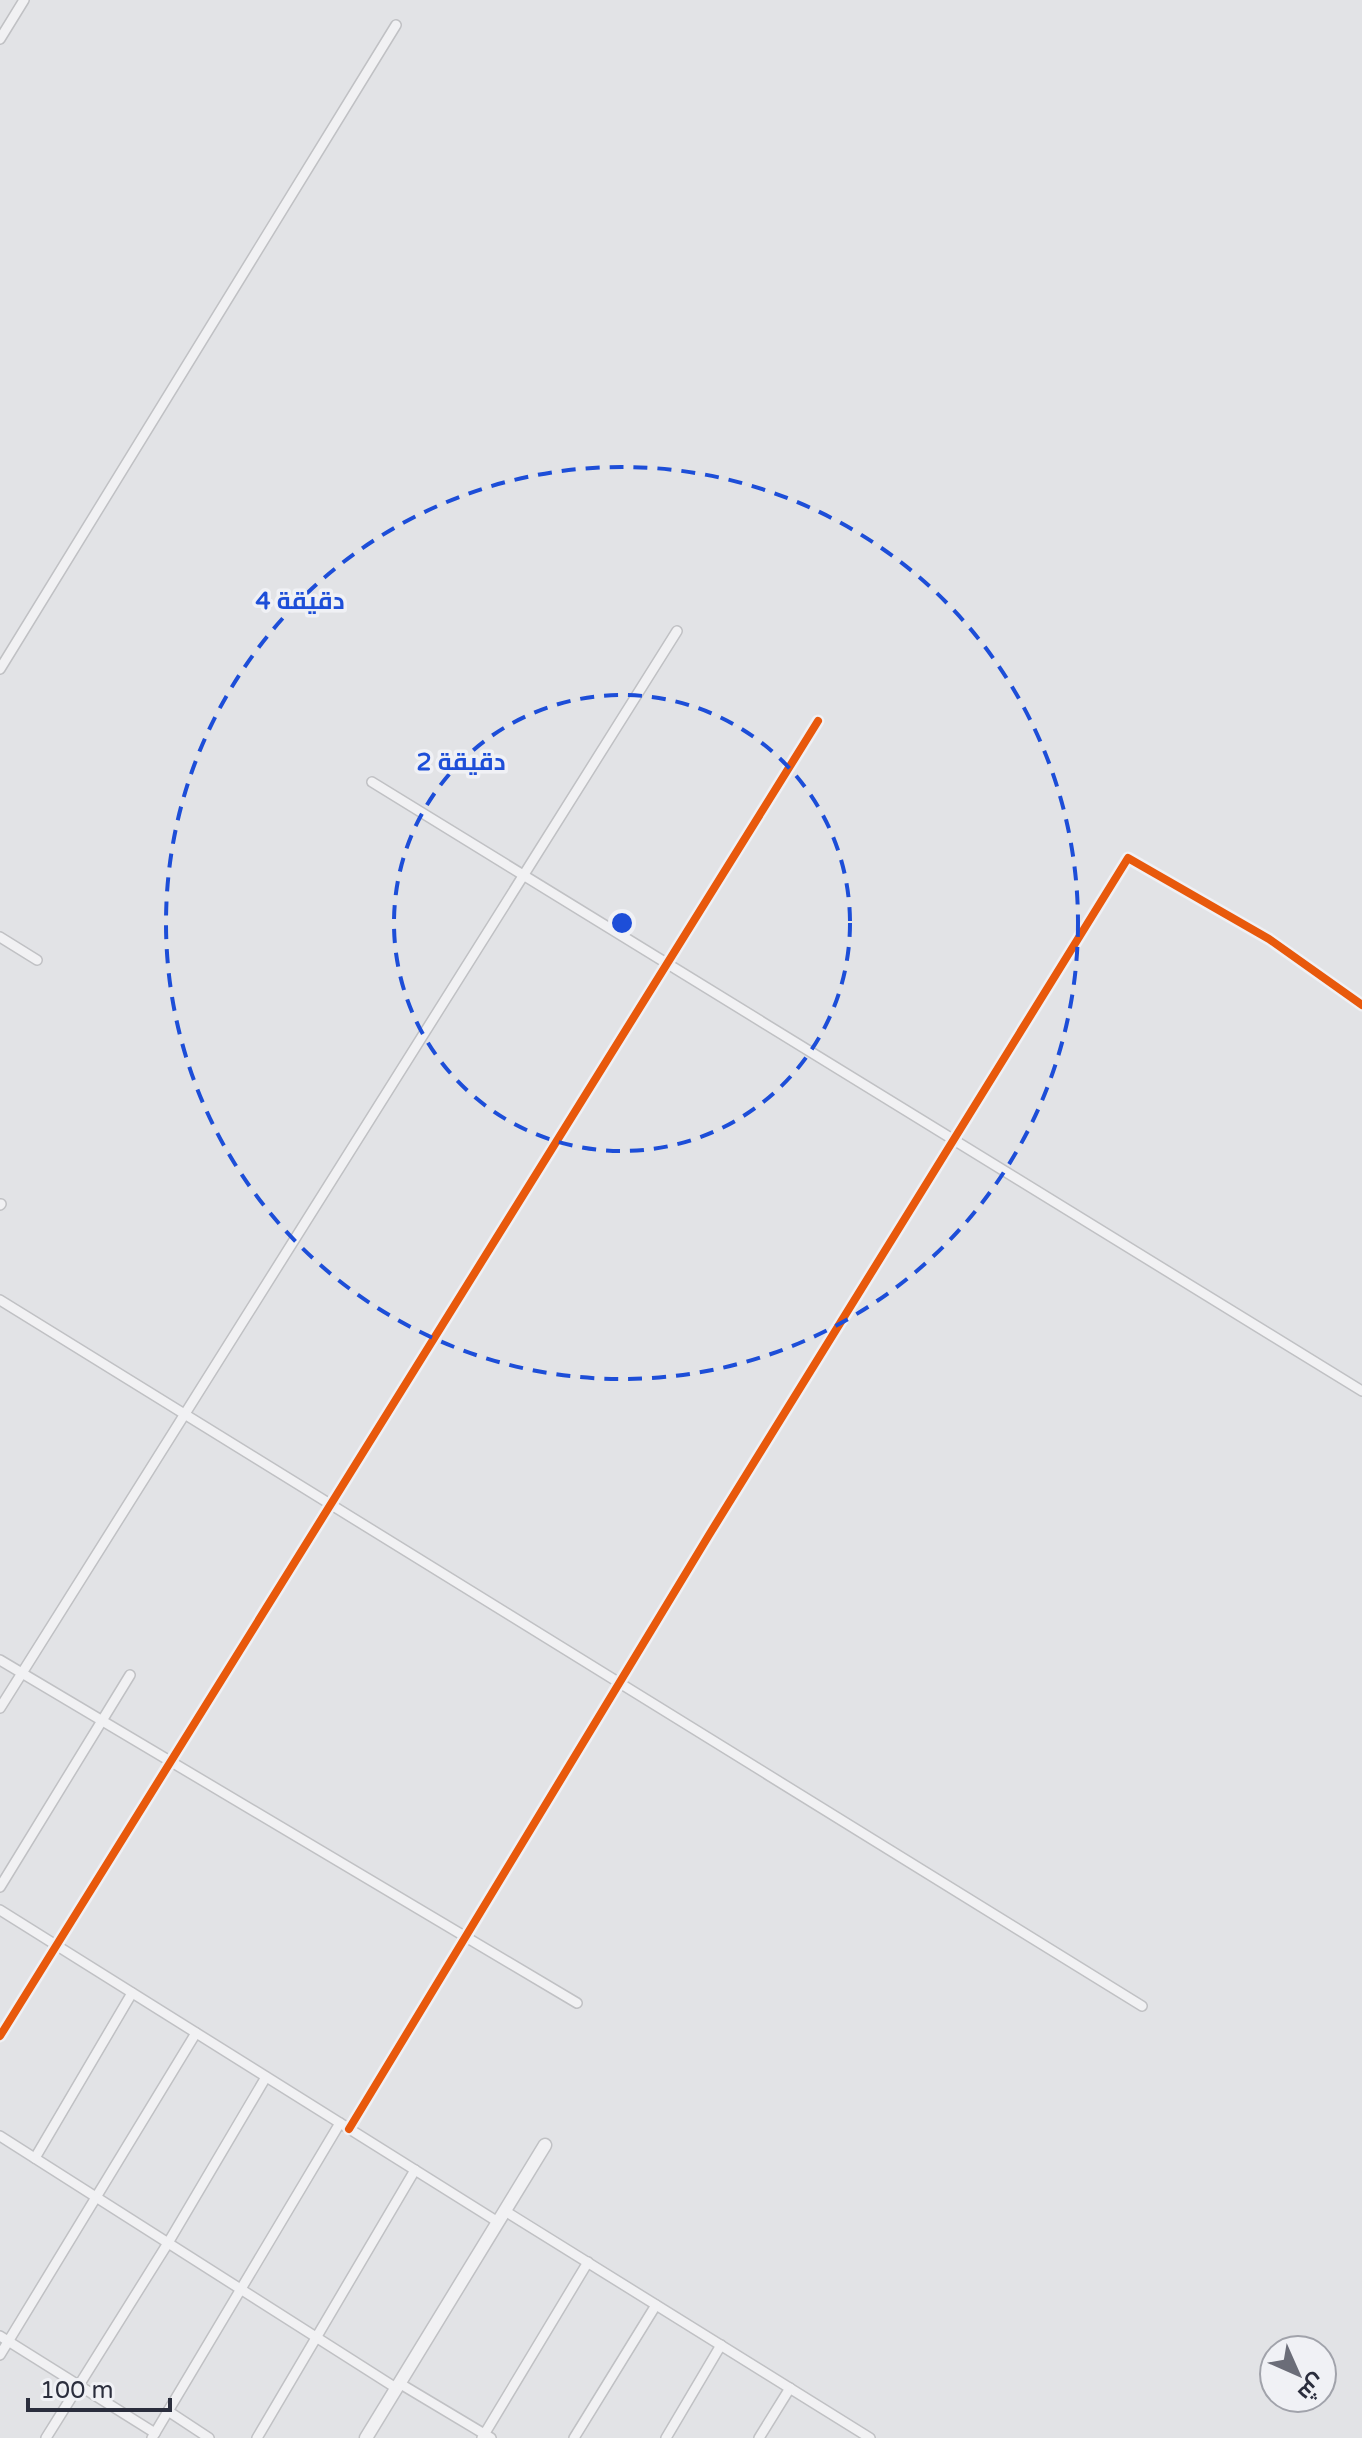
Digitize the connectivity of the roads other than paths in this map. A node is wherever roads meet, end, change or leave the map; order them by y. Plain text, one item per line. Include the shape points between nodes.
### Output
1 (24, 0) edge
2 (396, 25) dead end
3 (0, 39) edge
4 (677, 631) dead end
5 (0, 669) edge
6 (818, 721) dead end
7 (372, 782) dead end
8 (523, 875) junction
9 (0, 937) edge
10 (37, 960) dead end
11 (667, 963) junction
12 (1362, 1005) edge
13 (953, 1140) junction
14 (0, 1300) edge
15 (1362, 1391) edge
16 (183, 1413) junction
17 (330, 1504) junction
18 (0, 1660) edge
19 (21, 1673) junction
20 (130, 1675) dead end
21 (619, 1683) junction
22 (0, 1708) edge
23 (101, 1723) junction
24 (169, 1763) junction
25 (0, 1887) edge
26 (0, 1910) edge
27 (464, 1937) junction
28 (56, 1945) junction
29 (132, 1993) junction
30 (577, 2003) dead end
31 (1142, 2006) dead end
32 (196, 2033) junction
33 (0, 2036) edge
34 (266, 2077) junction
35 (345, 2126) junction
36 (0, 2136) edge
37 (545, 2145) dead end
38 (35, 2158) junction
39 (415, 2170) junction
40 (96, 2196) junction
41 (502, 2216) junction
42 (168, 2243) junction
43 (588, 2262) junction
44 (240, 2290) junction
45 (656, 2305) junction
46 (4, 2338) edge
47 (316, 2338) junction
48 (721, 2345) junction
49 (0, 2355) edge
50 (80, 2386) junction
51 (398, 2386) junction
52 (790, 2388) junction
53 (168, 2411) junction
54 (153, 2436) edge
55 (486, 2437) edge
56 (46, 2438) edge
57 (209, 2438) edge
58 (257, 2438) edge
59 (366, 2438) edge
60 (574, 2438) edge
61 (666, 2438) edge
62 (759, 2438) edge
63 (870, 2438) edge

1 - 3 street
2 - 5 street
4 - 8 street
6 - 11 street
7 - 8 street
8 - 11 street
8 - 16 street
9 - 10 street
11 - 13 street
11 - 17 street
12 - 13 street via 1269,939 1128,858
13 - 15 street
13 - 21 street
14 - 16 street
16 - 17 street
16 - 19 street
17 - 21 street
17 - 24 street
18 - 19 street
19 - 22 street
19 - 23 street
20 - 23 street
21 - 27 street
21 - 31 street
23 - 24 street
23 - 25 street
24 - 27 street
24 - 28 street
26 - 28 street
27 - 30 street
27 - 35 street
28 - 29 street
28 - 33 street
29 - 32 street
29 - 38 street
32 - 34 street
32 - 40 street
34 - 35 street
34 - 42 street
35 - 39 street
35 - 44 street
36 - 38 street
37 - 41 street
38 - 40 street
39 - 41 street
39 - 47 street
40 - 42 street
40 - 46 street
41 - 43 street
41 - 51 street
42 - 44 street
42 - 50 street
43 - 45 street
43 - 55 street
44 - 47 street
44 - 53 street
45 - 48 street
45 - 60 street
46 - 49 street
46 - 50 street
47 - 51 street
47 - 58 street
48 - 52 street
48 - 61 street
50 - 54 street
50 - 56 street
51 - 55 street
51 - 59 street
52 - 62 street
52 - 63 street
53 - 54 street
53 - 57 street

